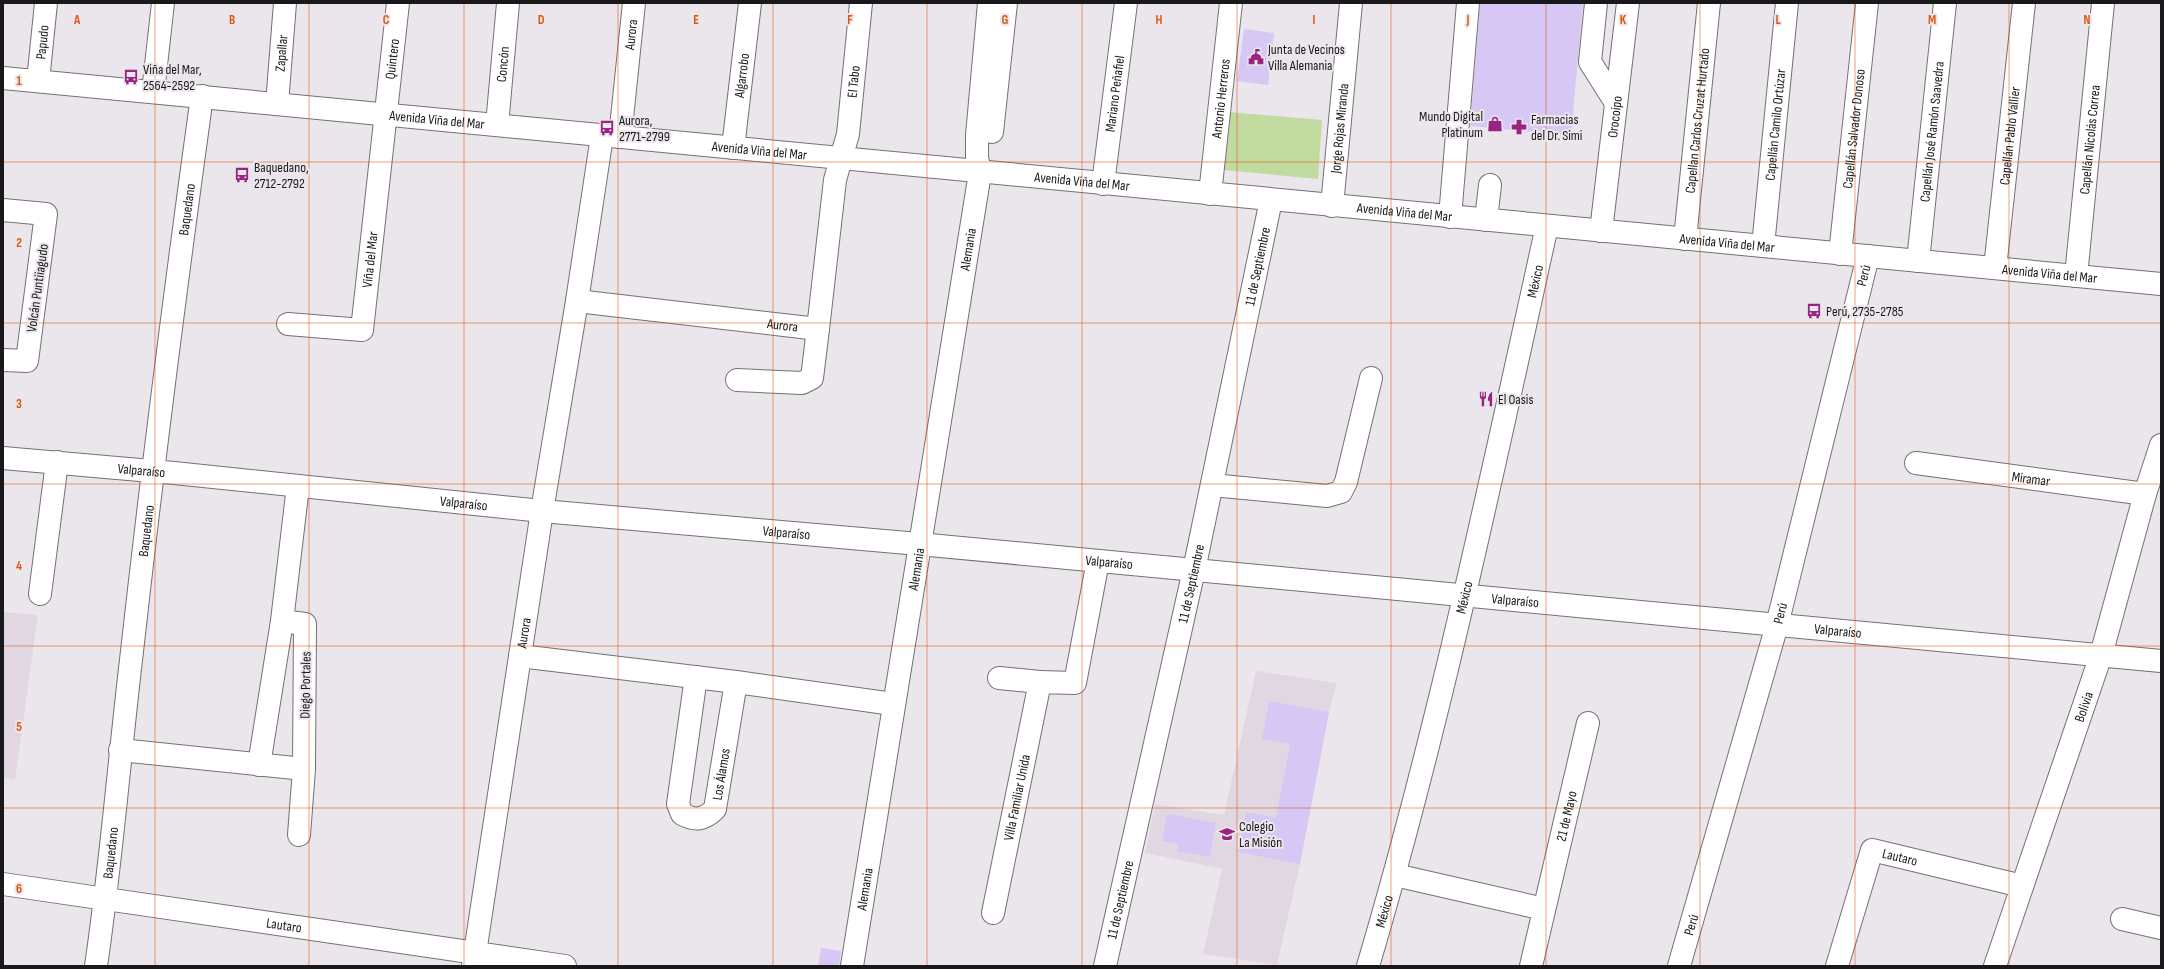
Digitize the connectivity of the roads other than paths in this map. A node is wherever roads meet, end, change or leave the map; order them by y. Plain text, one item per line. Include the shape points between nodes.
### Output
1 (46, 3) edge
2 (163, 3) edge
3 (285, 3) edge
4 (398, 3) edge
5 (508, 3) edge
6 (634, 3) edge
7 (750, 3) edge
8 (861, 3) edge
9 (989, 3) edge
10 (1006, 3) edge
11 (1126, 3) edge
12 (1231, 3) edge
13 (1351, 3) edge
14 (1468, 3) edge
15 (1596, 3) edge
16 (1628, 3) edge
17 (1709, 3) edge
18 (1786, 3) edge
19 (1867, 3) edge
20 (1945, 3) edge
21 (2024, 3) edge
22 (2103, 3) edge
23 (3, 78) edge
24 (38, 82) junction
25 (153, 92) junction
26 (202, 96) junction
27 (1616, 103) junction
28 (277, 104) junction
29 (387, 114) junction
30 (497, 125) junction
31 (611, 136) junction
32 (733, 148) junction
33 (841, 159) junction
34 (980, 172) junction
35 (1103, 184) junction
36 (1490, 185) dead end
37 (1210, 194) junction
38 (1271, 200) junction
39 (1332, 206) junction
40 (3, 210) edge
41 (1450, 217) junction
42 (1486, 220) junction
43 (1547, 226) junction
44 (1601, 231) junction
45 (1685, 239) junction
46 (1764, 246) junction
47 (1840, 254) junction
48 (1868, 256) junction
49 (1918, 261) junction
50 (1995, 268) junction
51 (2076, 276) junction
52 (2161, 284) edge
53 (577, 301) junction
54 (288, 324) dead end
55 (818, 329) junction
56 (3, 360) edge
57 (1371, 378) dead end
58 (737, 380) dead end
59 (2161, 445) edge
60 (3, 458) edge
61 (57, 462) junction
62 (1916, 463) dead end
63 (153, 471) junction
64 (298, 486) junction
65 (1212, 486) junction
66 (2145, 494) junction
67 (542, 511) junction
68 (919, 544) junction
69 (1098, 561) junction
70 (1194, 570) junction
71 (40, 594) dead end
72 (1466, 596) junction
73 (282, 621) junction
74 (1778, 625) junction
75 (2101, 655) junction
76 (520, 656) junction
77 (2161, 661) edge
78 (696, 677) junction
79 (999, 678) dead end
80 (736, 682) junction
81 (1040, 682) junction
82 (893, 704) junction
83 (1588, 723) dead end
84 (120, 750) junction
85 (259, 765) junction
86 (304, 769) junction
87 (299, 835) dead end
88 (1395, 875) junction
89 (3, 884) edge
90 (2022, 886) junction
91 (106, 899) junction
92 (1544, 909) junction
93 (993, 913) dead end
94 (2122, 919) dead end
95 (2161, 928) edge
96 (474, 959) edge
97 (96, 966) edge
98 (564, 966) edge
99 (852, 966) edge
100 (1105, 966) edge
101 (1368, 966) edge
102 (1531, 966) edge
103 (1679, 966) edge
104 (1837, 966) edge
105 (1995, 966) edge

1 - 24 street, Papudo
2 - 25 street
3 - 28 street, Zapallar
4 - 29 street, Quintero
5 - 30 street, Concón
6 - 31 street, Aurora
7 - 32 street, Algarrobo
8 - 33 street, El Tabo via 848,134
9 - 34 street, Alemania via 977,135
10 - 34 street, Alemania via 990,148
11 - 35 street, Mariano Peñafiel
12 - 37 street, Antonio Herreros
13 - 39 street, Jorge Rojas Miranda
14 - 41 street
15 - 27 street via 1590,62
16 - 27 street, Orocoipo
17 - 45 street, Capellan Carlos Cruzat Hurtado
18 - 46 street, Capellán Camilo Ortúzar
19 - 47 street, Capellán Salvador Donoso
20 - 49 street, Capellán José Ramón Saavedra
21 - 50 street, Capellán Pablo Vallier
22 - 51 street, Capellán Nicolás Correa
23 - 24 street, Avenida Viña del Mar
24 - 25 street, Avenida Viña del Mar
25 - 26 street, Avenida Viña del Mar
26 - 28 street, Avenida Viña del Mar
26 - 63 street, Baquedano
27 - 44 street, Orocoipo
28 - 29 street, Avenida Viña del Mar
29 - 30 street, Avenida Viña del Mar
29 - 54 street, Viña del Mar via 362,330
30 - 31 street, Avenida Viña del Mar
31 - 32 street, Avenida Viña del Mar
31 - 53 street, Aurora
32 - 33 street, Avenida Viña del Mar
33 - 34 street, Avenida Viña del Mar
33 - 55 street, Aurora via 835,180
34 - 35 street, Avenida Viña del Mar
34 - 68 street, Alemania
35 - 37 street, Avenida Viña del Mar
36 - 42 street
37 - 38 street, Avenida Viña del Mar
38 - 39 street, Avenida Viña del Mar
38 - 65 street, 11 de Septiembre
39 - 41 street, Avenida Viña del Mar
40 - 56 street, Volcán Puntiiagudo via 46,214 27,361
41 - 42 street, Avenida Viña del Mar
42 - 43 street, Avenida Viña del Mar
43 - 44 street, Avenida Viña del Mar
43 - 72 street, México
44 - 45 street, Avenida Viña del Mar
45 - 46 street, Avenida Viña del Mar
46 - 47 street, Avenida Viña del Mar
47 - 48 street, Avenida Viña del Mar
48 - 49 street, Avenida Viña del Mar
48 - 74 street, Perú
49 - 50 street, Avenida Viña del Mar
50 - 51 street, Avenida Viña del Mar
51 - 52 street, Avenida Viña del Mar
53 - 55 street, Aurora
53 - 67 street, Aurora
55 - 58 street via 812,378 808,381 802,383
57 - 65 street via 1346,482 1341,492 1327,496
59 - 66 street, Bolivia
60 - 61 street, Valparaíso
61 - 63 street, Valparaíso
61 - 71 street
62 - 66 street, Miramar
63 - 64 street, Valparaíso
63 - 84 street, Baquedano
64 - 67 street, Valparaíso
64 - 73 street, Diego Portales
65 - 70 street, 11 de Septiembre
66 - 75 street, Bolivia
67 - 68 street, Valparaíso
67 - 76 street, Aurora
68 - 69 street, Valparaíso
68 - 82 street, Alemania
69 - 70 street, Valparaíso
69 - 81 street via 1075,683
70 - 72 street, Valparaíso
70 - 100 street, 11 de Septiembre
72 - 74 street, Valparaíso
72 - 88 street, México
73 - 85 street, Diego Portales
73 - 86 street, Diego Portales via 305,624
74 - 75 street, Valparaíso
74 - 103 street, Perú
75 - 77 street, Valparaíso
75 - 90 street, Bolivia
76 - 78 street
76 - 96 street, Aurora
78 - 80 street
78 - 80 street, Los Álamos via 678,804 682,814 693,820 708,817 715,809
79 - 81 street
80 - 82 street
81 - 93 street, Villa Familiar Unida
82 - 99 street, Alemania
83 - 92 street, 21 de Mayo
84 - 85 street
84 - 91 street, Baquedano
85 - 86 street
86 - 87 street, Diego Portales
88 - 92 street
88 - 101 street, México
89 - 91 street, Lautaro
90 - 104 street, Lautaro via 1872,850
90 - 105 street, Bolivia
91 - 96 street, Lautaro
91 - 97 street, Baquedano
92 - 102 street, 21 de Mayo
94 - 95 street
96 - 98 street, Lautaro

